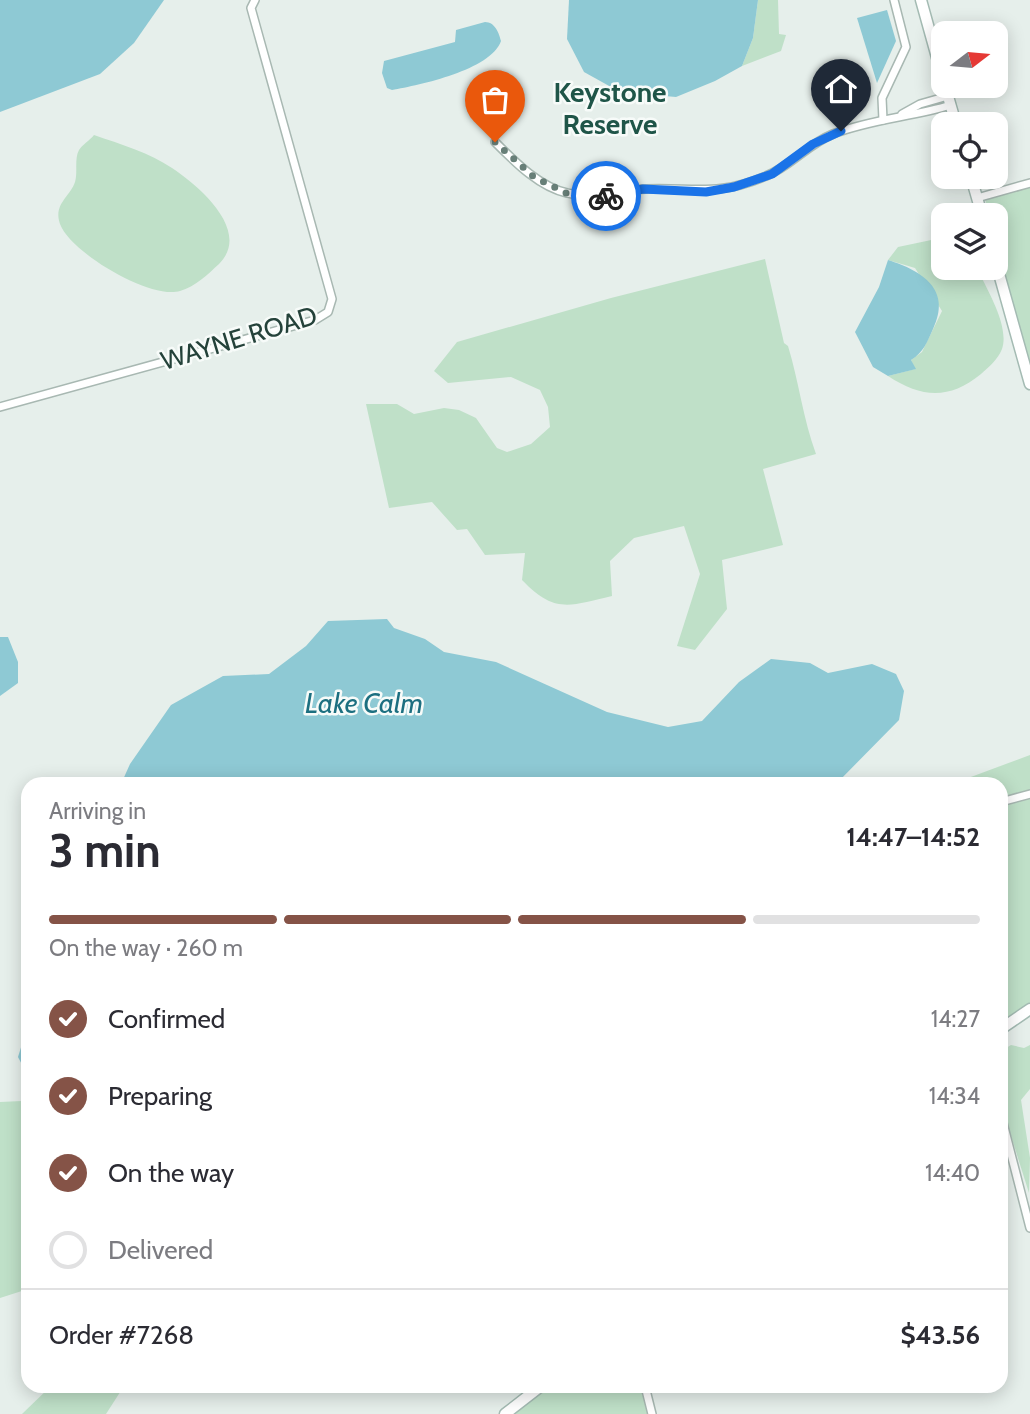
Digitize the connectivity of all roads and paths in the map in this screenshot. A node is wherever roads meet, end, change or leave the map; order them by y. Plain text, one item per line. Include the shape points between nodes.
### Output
1 (255, 0) edge
2 (894, 0) edge
3 (921, 0) edge
4 (931, 36) edge
5 (941, 98) edge
6 (945, 98) edge
7 (920, 104) junction
8 (923, 113) junction
9 (902, 114) junction
10 (883, 120) junction
11 (495, 142) dead end
12 (1030, 183) edge
13 (974, 189) edge
14 (977, 198) junction
15 (978, 203) edge
16 (1001, 280) edge
17 (1030, 384) edge
18 (0, 407) edge
19 (1030, 794) edge
20 (1008, 800) edge
21 (1030, 1009) edge
22 (1008, 1024) edge
23 (1008, 1142) edge
24 (1030, 1228) edge
25 (532, 1393) edge
26 (647, 1393) edge
27 (505, 1414) edge
28 (652, 1414) edge

1 - 18 street, WAYNE ROAD via 251,8 332,299 328,313
2 - 10 street via 906,47 882,98
3 - 4 main road
5 - 7 street
6 - 8 street
7 - 8 street
7 - 9 street
8 - 9 street
9 - 10 street
10 - 11 street via 821,140 762,178 706,192 566,193 534,177
12 - 14 street
13 - 14 main road
14 - 15 main road
16 - 17 main road
19 - 20 street
21 - 22 main road
23 - 24 street
25 - 27 main road
26 - 28 street

